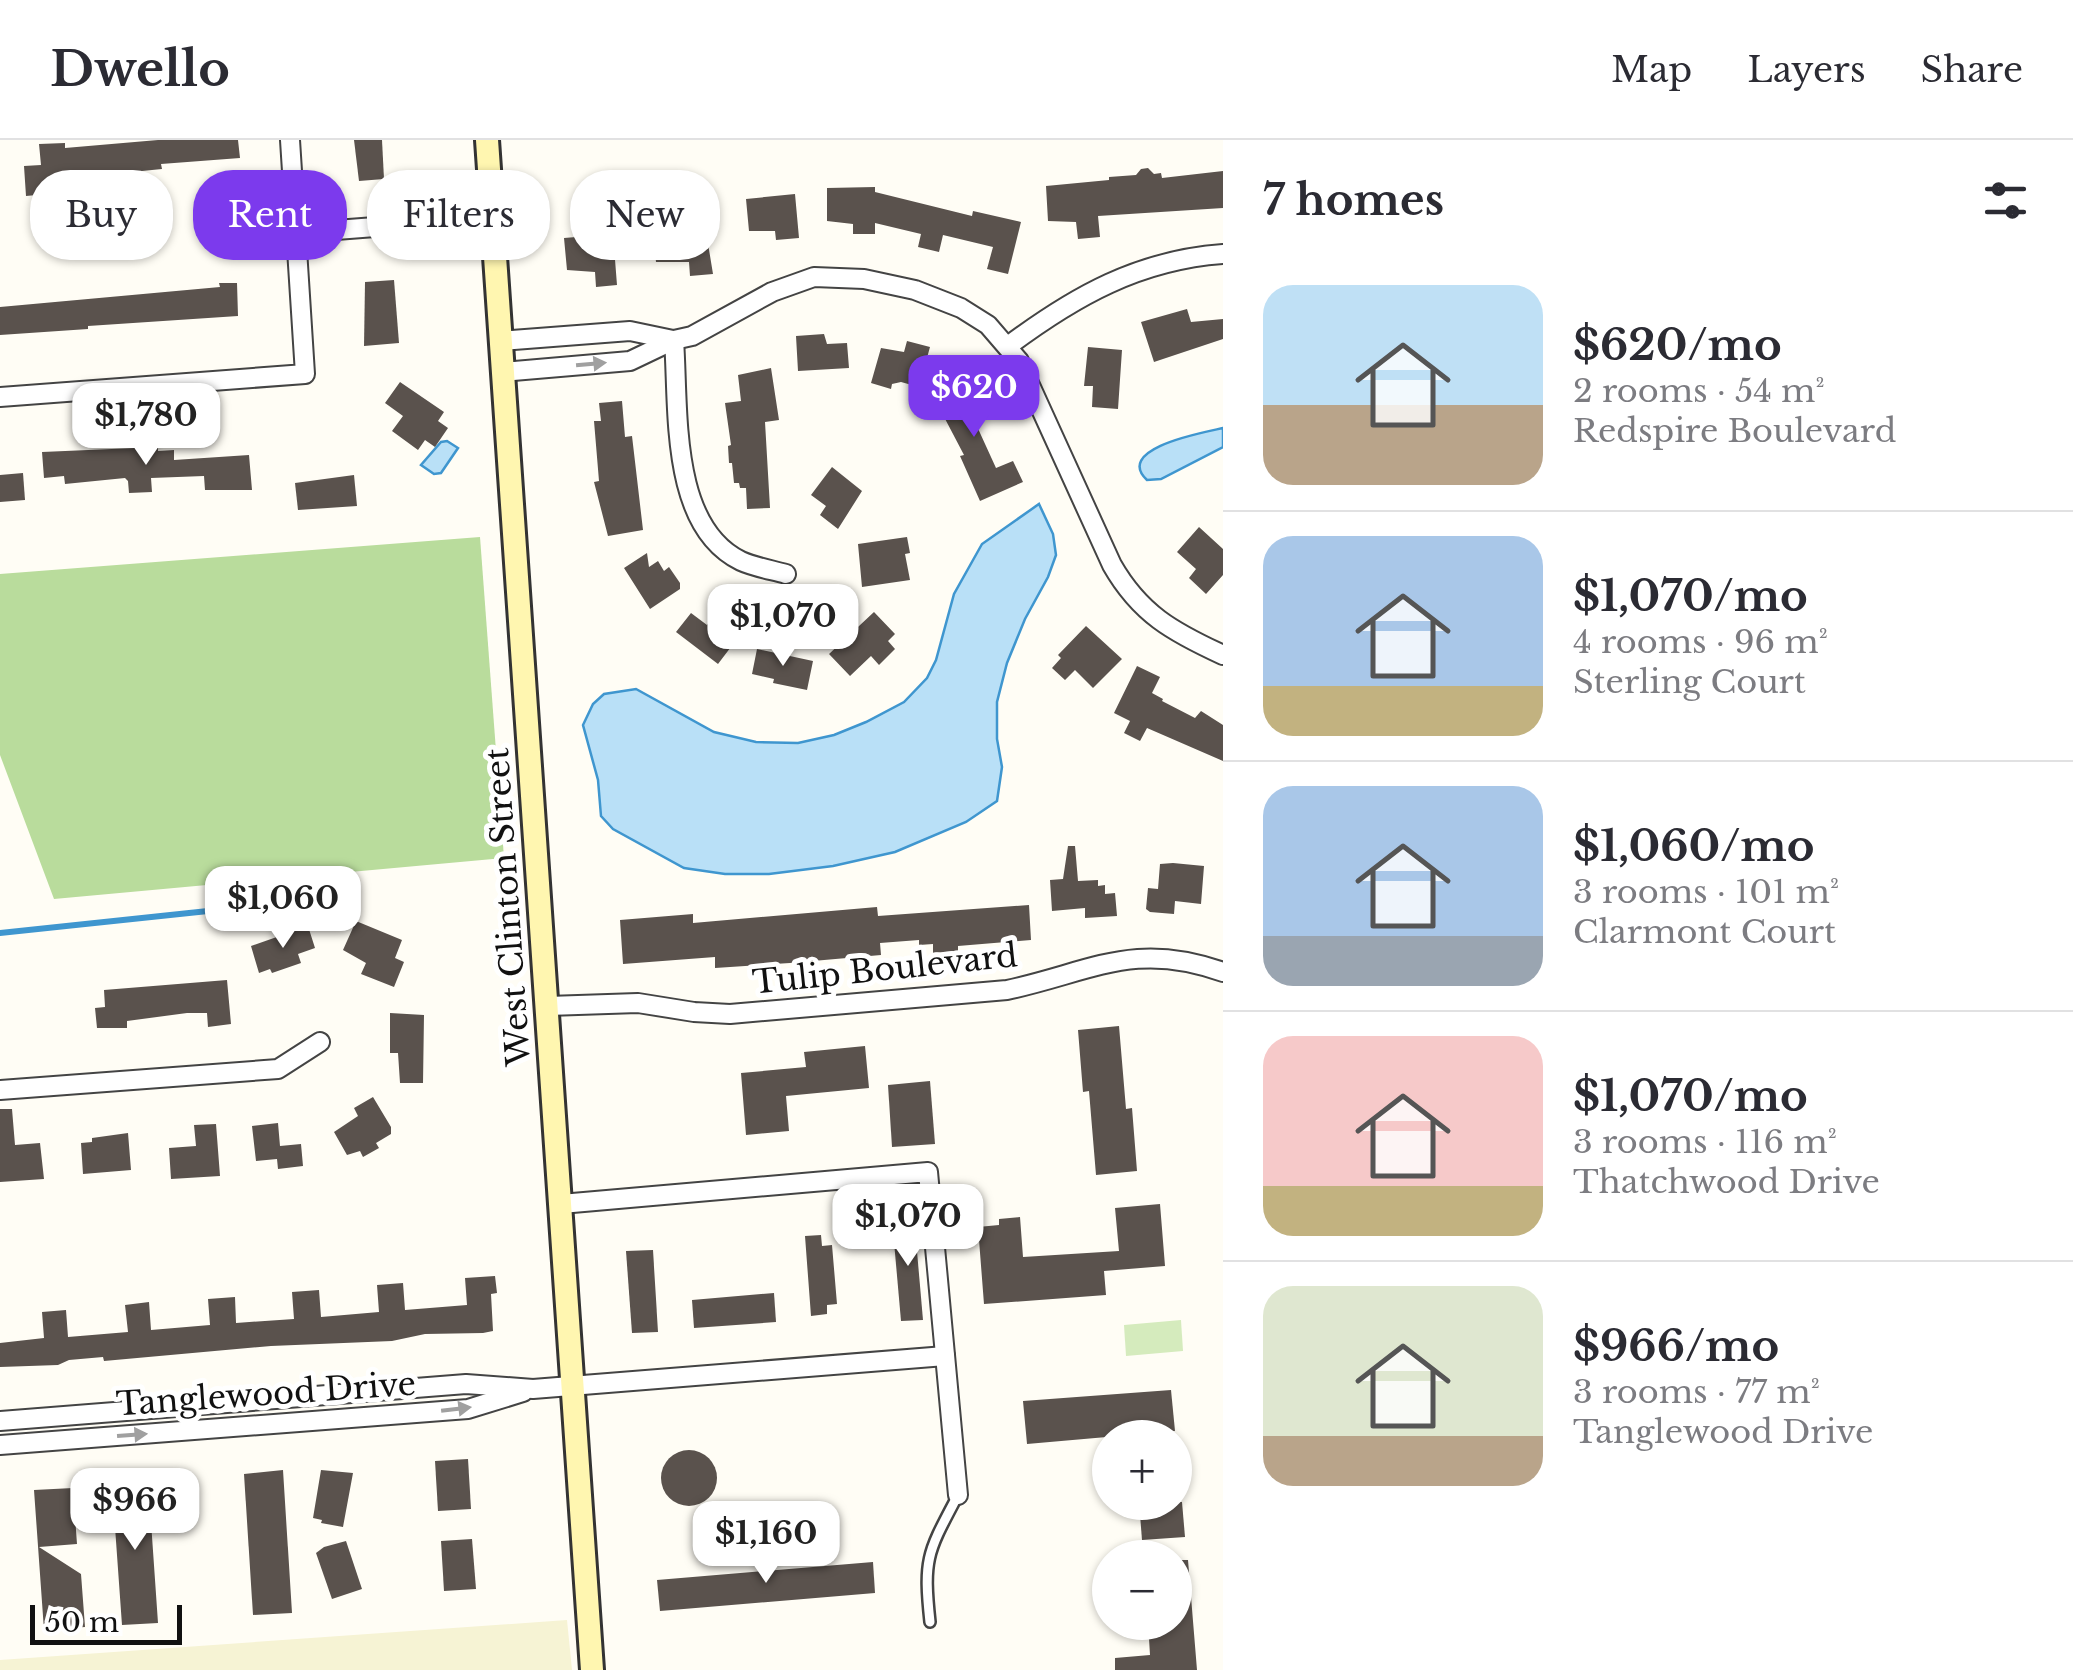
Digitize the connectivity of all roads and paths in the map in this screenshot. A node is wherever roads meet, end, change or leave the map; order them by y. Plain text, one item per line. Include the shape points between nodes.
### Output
1 (290, 140) edge
2 (487, 140) edge
3 (292, 170) edge
4 (489, 170) edge
5 (1223, 254) edge
6 (299, 260) edge
7 (495, 260) edge
8 (674, 340) junction
9 (500, 341) junction
10 (1008, 346) junction
11 (502, 372) junction
12 (0, 397) edge
13 (786, 574) dead end
14 (1223, 655) edge
15 (1223, 972) edge
16 (548, 1006) junction
17 (320, 1042) dead end
18 (0, 1090) edge
19 (561, 1204) junction
20 (946, 1356) junction
21 (574, 1386) junction
22 (533, 1389) junction
23 (0, 1420) edge
24 (0, 1445) edge
25 (958, 1495) joint
26 (930, 1622) dead end
27 (592, 1670) edge

1 - 3 street
2 - 4 street, West Clinton Street
5 - 10 street via 1178,259 1111,280
6 - 12 street via 305,374
7 - 9 street, West Clinton Street
8 - 9 street via 630,331
8 - 10 street via 772,292 814,277 840,277 915,290 961,308
11 -> 8 street via 630,361
8 - 13 street via 689,501 712,540 741,561
9 - 11 street, West Clinton Street
10 - 14 street via 1128,592 1148,613
11 - 16 street, West Clinton Street
15 - 16 street, Tulip Boulevard via 1146,958 1111,960 1007,990 750,1012 638,1003
16 - 19 street, West Clinton Street
17 - 18 street via 278,1069
19 - 20 street via 928,1172
19 - 21 street, West Clinton Street
20 - 21 street, Tanglewood Drive
20 - 25 street
21 - 22 street, Tanglewood Drive
21 - 27 street, West Clinton Street
22 - 23 street, Tanglewood Drive via 466,1384
24 -> 22 street, Tanglewood Drive via 468,1409
25 - 26 lane via 926,1561

